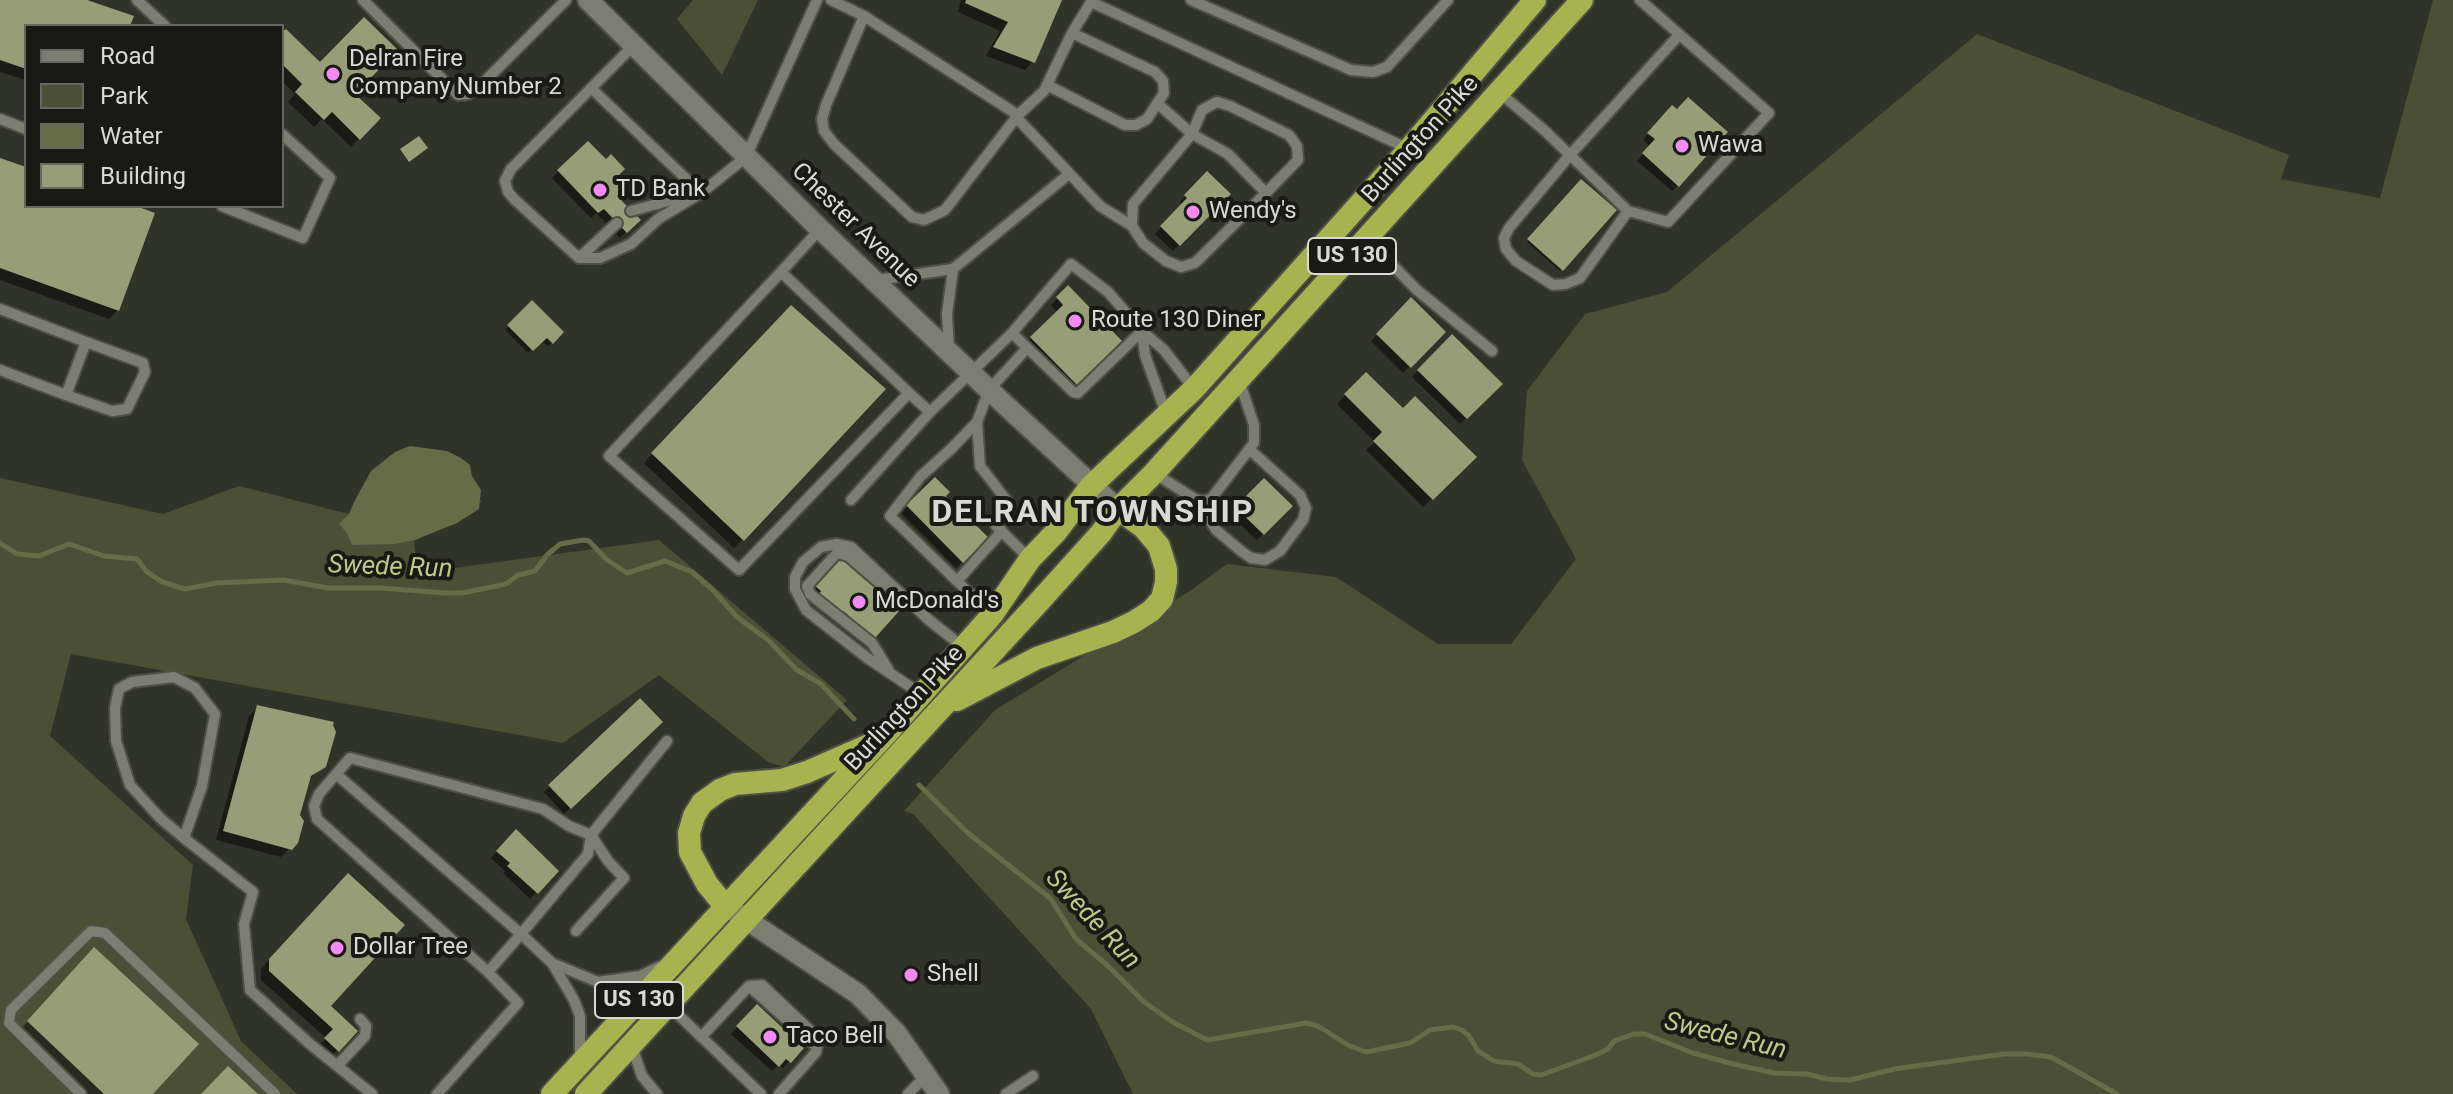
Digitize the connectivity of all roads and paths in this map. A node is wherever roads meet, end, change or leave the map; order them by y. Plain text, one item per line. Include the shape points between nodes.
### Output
1 (137, 0) edge
2 (363, 0) edge
3 (566, 0) edge
4 (588, 0) edge
5 (817, 0) edge
6 (831, 0) edge
7 (1191, 0) edge
8 (1448, 0) edge
9 (1535, 0) edge
10 (1582, 0) edge
11 (1640, 0) edge
12 (1091, 1) edge
13 (864, 16) junction
14 (163, 24) edge
15 (1072, 33) junction
16 (1679, 35) junction
17 (634, 45) junction
18 (1047, 85) junction
19 (591, 88) junction
20 (1500, 93) junction
21 (1157, 103) junction
22 (1017, 116) junction
23 (0, 119) edge
24 (24, 128) edge
25 (1192, 134) junction
26 (284, 136) edge
27 (1409, 149) junction
28 (1570, 155) junction
29 (746, 157) junction
30 (1069, 174) junction
31 (701, 193) junction
32 (1266, 193) junction
33 (227, 208) edge
34 (631, 211) dead end
35 (1628, 211) junction
36 (617, 223) dead end
37 (1132, 226) junction
38 (820, 229) junction
39 (1367, 239) junction
40 (579, 258) junction
41 (953, 269) junction
42 (781, 272) junction
43 (873, 280) junction
44 (0, 309) edge
45 (1142, 331) junction
46 (1012, 333) junction
47 (86, 342) junction
48 (1027, 348) junction
49 (1492, 351) dead end
50 (949, 352) junction
51 (0, 370) edge
52 (970, 372) junction
53 (1239, 380) junction
54 (1194, 389) junction
55 (989, 390) junction
56 (909, 393) junction
57 (66, 395) junction
58 (930, 412) junction
59 (1166, 414) junction
60 (977, 422) junction
61 (1252, 446) junction
62 (1154, 473) junction
63 (1091, 486) junction
64 (851, 500) dead end
65 (1203, 501) junction
66 (1118, 509) junction
67 (1002, 531) junction
68 (1030, 559) junction
69 (957, 581) junction
70 (914, 606) junction
71 (992, 615) junction
72 (963, 647) junction
73 (892, 675) junction
74 (921, 694) junction
75 (941, 708) junction
76 (881, 739) junction
77 (667, 741) dead end
78 (336, 774) junction
79 (591, 835) junction
80 (184, 838) junction
81 (725, 906) junction
82 (748, 919) junction
83 (576, 931) dead end
84 (521, 934) junction
85 (677, 958) junction
86 (552, 963) junction
87 (488, 972) junction
88 (668, 1005) junction
89 (360, 1019) dead end
90 (701, 1037) junction
91 (631, 1045) junction
92 (580, 1065) junction
93 (337, 1066) junction
94 (926, 1076) junction
95 (1033, 1076) dead end
96 (81, 1094) edge
97 (275, 1094) edge
98 (372, 1094) edge
99 (437, 1094) edge
100 (552, 1094) edge
101 (586, 1094) edge
102 (657, 1094) edge
103 (761, 1094) edge
104 (779, 1094) edge
105 (908, 1094) edge
106 (939, 1094) edge
107 (1006, 1094) edge

1 - 14 lane
2 - 3 lane via 458,95 482,84
4 - 17 street, Chester Avenue
5 - 29 lane
6 - 13 lane
7 - 8 lane via 1351,70 1373,72 1387,67
9 - 27 highway, Burlington Pike / US 130
10 - 20 highway, Burlington Pike / US 130
11 - 16 lane
12 - 15 lane
12 - 27 lane
13 - 22 lane
13 - 22 lane via 826,105 824,131 912,217 924,220 945,210
15 - 18 lane
15 - 21 lane via 1155,72 1164,93
16 - 28 lane
16 - 35 lane via 1769,113 1668,222
17 - 19 lane
17 - 29 street, Chester Avenue
18 - 21 lane via 1125,125 1147,119
18 - 22 lane
19 - 31 lane
19 - 40 lane via 505,181 514,199
20 - 28 lane
20 - 39 highway, Burlington Pike / US 130
21 - 25 lane
22 - 30 lane
23 - 24 lane
25 - 32 lane via 1228,154
25 - 32 lane via 1202,110 1217,102 1289,135 1298,160
25 - 37 lane via 1133,204
26 - 33 lane via 330,178 303,238
27 - 54 highway, Burlington Pike / US 130
28 - 35 lane
28 - 35 lane via 1509,228 1506,249 1516,261 1553,285 1580,278
29 - 31 lane
29 - 38 street, Chester Avenue
30 - 37 lane via 1100,206
30 - 41 lane
31 - 34 lane
31 - 40 lane via 658,219 631,244 600,258
32 - 37 lane via 1195,263 1181,267 1143,243
36 - 40 lane
38 - 42 lane
38 - 43 street, Chester Avenue
39 - 49 lane via 1417,290
39 - 53 highway, Burlington Pike / US 130
41 - 43 lane
41 - 50 lane
42 - 56 lane
42 - 56 lane via 609,456 739,570
43 - 50 street, Chester Avenue
44 - 47 lane
45 - 46 lane via 1108,292 1071,264
45 - 48 lane via 1078,393
45 - 54 lane
45 - 59 lane
46 - 48 lane
46 - 52 lane
47 - 57 lane
47 - 57 lane via 143,363 145,372 127,409 112,411
48 - 55 lane
50 - 52 street, Chester Avenue
51 - 57 lane
52 - 55 street, Chester Avenue
52 - 58 lane
53 - 61 lane via 1254,425
53 - 62 highway, Burlington Pike / US 130
54 - 59 highway, Burlington Pike / US 130
55 - 60 lane
55 - 63 street, Chester Avenue
56 - 58 lane
58 - 64 lane
59 - 63 highway, Burlington Pike / US 130
60 - 67 lane via 980,466 1007,501 996,526
60 - 69 lane via 921,476 890,516
61 - 65 lane via 1211,499
61 - 65 lane via 1300,495 1306,508 1280,551 1265,560 1251,558 1216,530
62 - 65 lane
62 - 66 highway, Burlington Pike / US 130
63 - 66 street, Chester Avenue
63 - 68 highway, Burlington Pike / US 130
66 - 75 highway, Burlington Pike / US 130
66 - 75 highway via 1159,546 1166,569 1162,599 1134,622 1037,658
67 - 68 lane
67 - 69 lane
68 - 71 highway, Burlington Pike / US 130
69 - 71 lane
70 - 72 lane
70 - 73 lane via 837,553 807,586 810,594 872,643
70 - 73 lane via 851,547 821,547 795,577 806,610
71 - 72 highway, Burlington Pike / US 130
72 - 74 highway, Burlington Pike / US 130
73 - 74 lane
74 - 76 highway, Burlington Pike / US 130
75 - 82 highway, Burlington Pike / US 130
76 - 81 highway, Burlington Pike / US 130
76 - 81 highway via 782,780 735,784 702,803 689,833 690,852
77 - 79 lane
78 - 79 lane via 350,758 543,809
78 - 84 lane
78 - 87 lane via 319,794 314,806 317,819
79 - 83 lane via 624,878
79 - 84 lane via 588,854
80 - 80 lane via 130,785 116,741 115,708 119,689 132,682 174,677 195,688 215,714 202,786
80 - 93 lane via 253,892 244,924 250,990
81 - 82 street
81 - 85 highway, Burlington Pike / US 130
82 - 88 highway, Burlington Pike / US 130
82 - 94 street via 858,994 897,1034
84 - 86 lane
84 - 87 lane
85 - 86 lane via 640,976 598,982
85 - 92 highway, Burlington Pike / US 130
86 - 92 lane via 580,1016
87 - 99 lane via 518,1003
88 - 90 lane
88 - 91 highway, Burlington Pike / US 130
89 - 93 lane via 365,1036
90 - 103 lane
90 - 104 lane via 749,986 762,985 818,1038 816,1052
91 - 101 highway, Burlington Pike / US 130
91 - 102 lane via 642,1076
92 - 100 highway, Burlington Pike / US 130
93 - 98 lane
94 - 105 lane
94 - 106 street
95 - 107 lane
96 - 97 lane via 9,1023 11,1010 91,931 105,933

